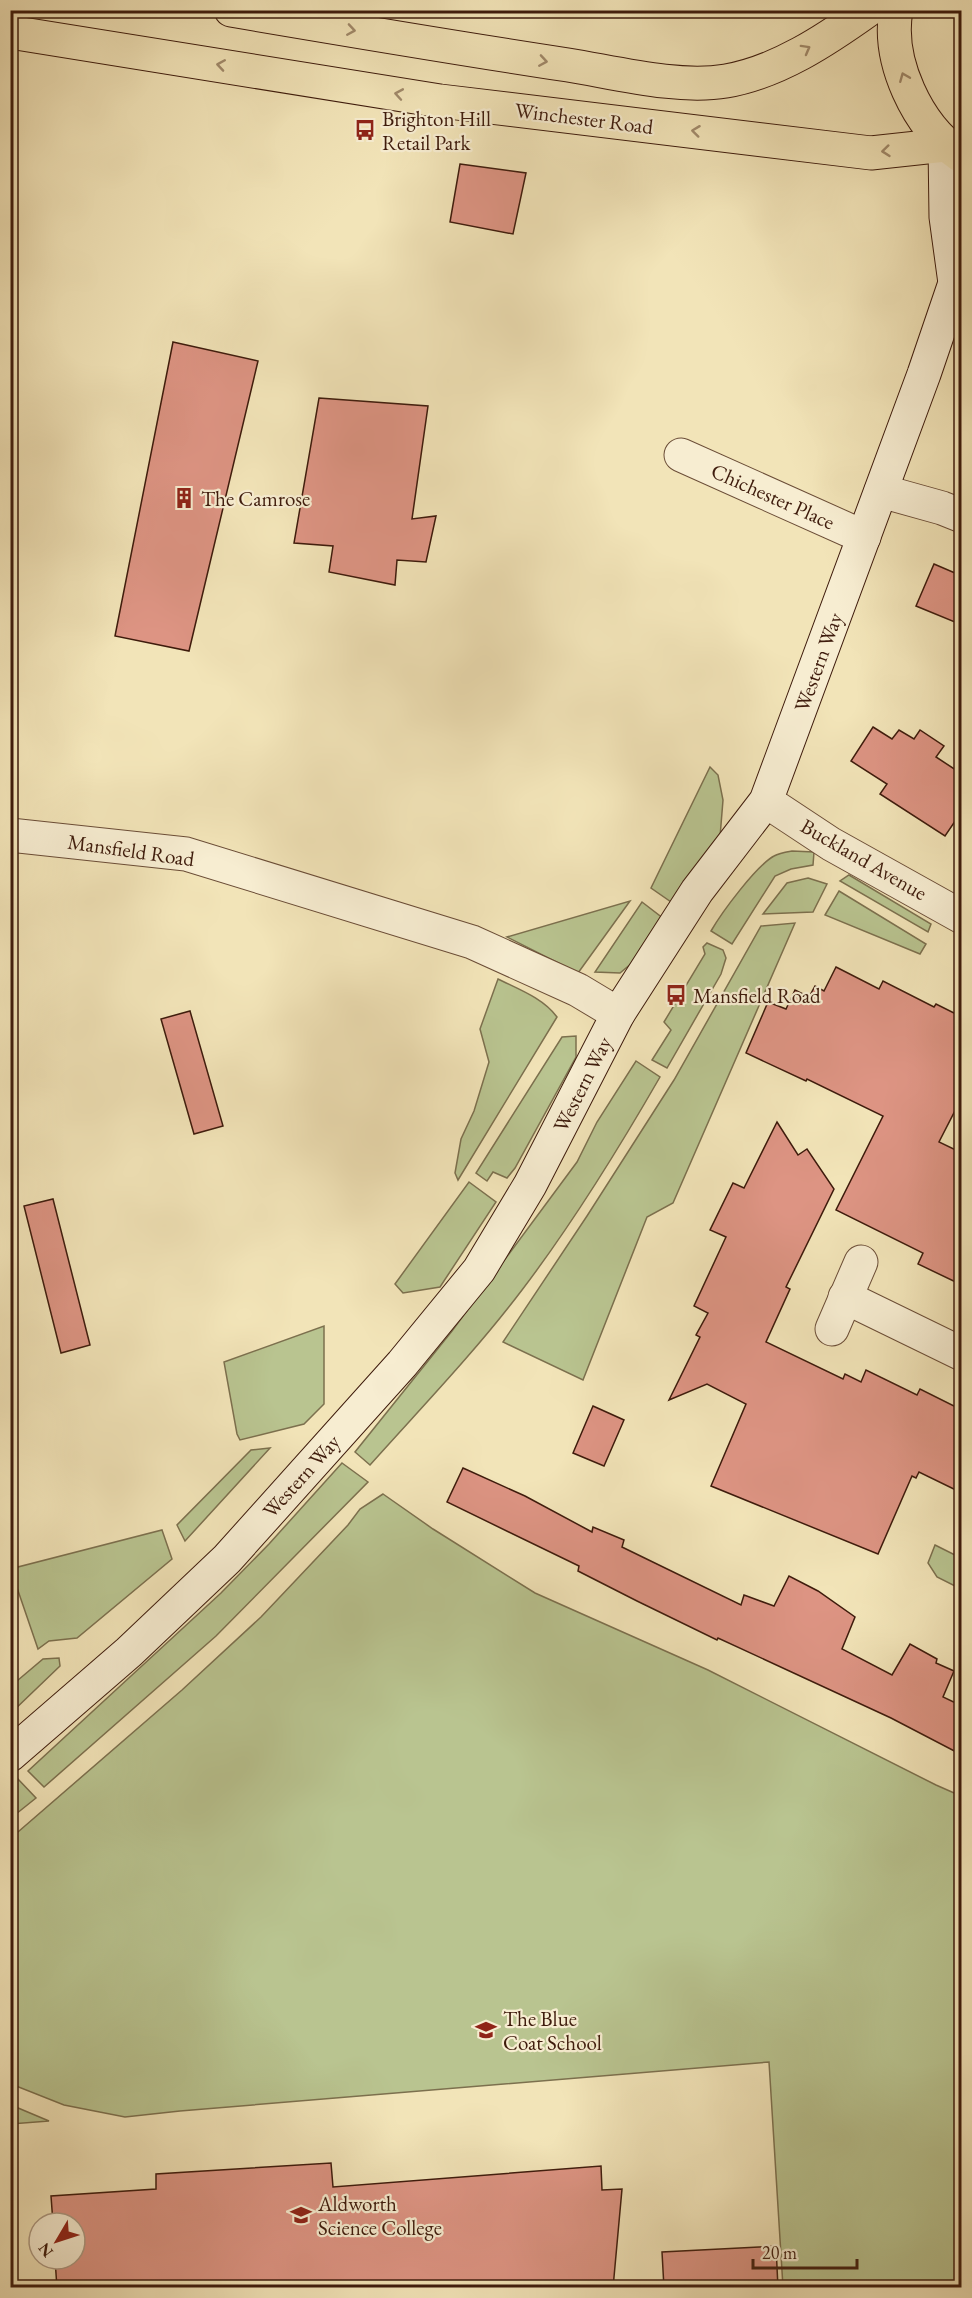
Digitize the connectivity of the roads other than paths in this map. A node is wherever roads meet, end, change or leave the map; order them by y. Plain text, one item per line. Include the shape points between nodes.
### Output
1 (231, 10) edge
2 (868, 10) edge
3 (896, 10) edge
4 (10, 32) edge
5 (953, 150) edge
6 (958, 279) edge
7 (681, 455) dead end
8 (881, 491) junction
9 (962, 516) edge
10 (864, 537) junction
11 (766, 801) junction
12 (10, 835) edge
13 (962, 917) edge
14 (618, 1014) junction
15 (861, 1262) dead end
16 (845, 1297) junction
17 (832, 1329) dead end
18 (962, 1354) edge
19 (10, 1755) edge

1 -> 2 main road via 695,84 753,75 799,53
5 -> 3 main road via 922,114 902,76 895,46
5 -> 4 main road, Winchester Road via 871,153 440,101
5 - 6 street, Western Way via 946,217
6 - 8 street, Western Way
7 - 10 street, Chichester Place
8 - 9 street
8 - 10 street, Western Way
10 - 11 street, Western Way
11 - 13 street, Buckland Avenue via 831,844
11 - 14 street, Western Way via 697,891
12 - 14 street, Mansfield Road via 186,854 472,942 578,990
14 - 19 street, Western Way via 530,1185 479,1270 458,1296 227,1559 129,1652
15 - 16 street
16 - 17 street
16 - 18 street

